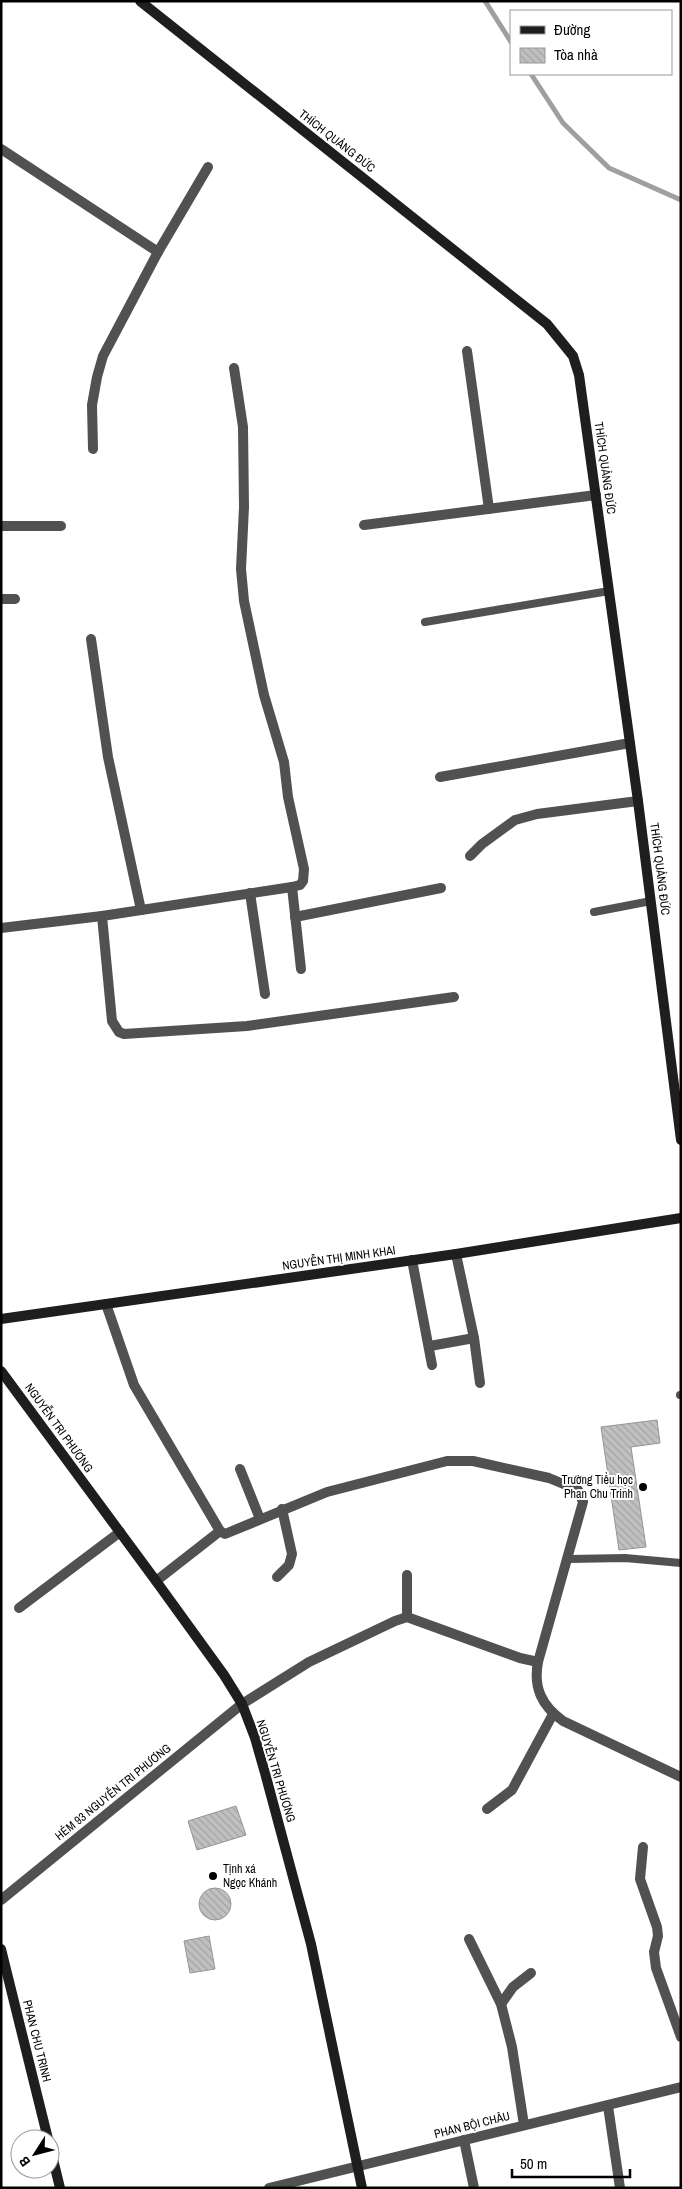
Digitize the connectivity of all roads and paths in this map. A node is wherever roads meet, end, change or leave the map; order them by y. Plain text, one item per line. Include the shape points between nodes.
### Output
1 (140, 1) edge
2 (1, 148) edge
3 (208, 167) dead end
4 (158, 252) junction
5 (467, 351) dead end
6 (234, 368) dead end
7 (93, 449) dead end
8 (596, 495) junction
9 (489, 509) junction
10 (1, 526) edge
11 (61, 526) dead end
12 (364, 526) dead end
13 (609, 591) junction
14 (1, 599) edge
15 (15, 599) dead end
16 (425, 622) dead end
17 (90, 639) dead end
18 (630, 743) junction
19 (440, 777) dead end
20 (638, 801) junction
21 (470, 856) dead end
22 (292, 887) junction
23 (441, 888) dead end
24 (250, 893) junction
25 (651, 901) junction
26 (141, 910) junction
27 (594, 912) dead end
28 (102, 916) junction
29 (295, 917) junction
30 (1, 928) edge
31 (301, 969) dead end
32 (265, 994) dead end
33 (454, 997) dead end
34 (681, 1140) edge
35 (681, 1218) edge
36 (456, 1254) junction
37 (412, 1260) junction
38 (106, 1304) junction
39 (1, 1319) edge
40 (474, 1338) junction
41 (430, 1346) junction
42 (432, 1365) dead end
43 (1, 1371) edge
44 (480, 1383) dead end
45 (240, 1469) dead end
46 (282, 1509) junction
47 (260, 1519) junction
48 (220, 1531) junction
49 (120, 1532) junction
50 (569, 1559) junction
51 (681, 1563) edge
52 (407, 1575) dead end
53 (277, 1576) dead end
54 (156, 1581) junction
55 (19, 1608) dead end
56 (407, 1617) junction
57 (538, 1662) junction
58 (242, 1704) junction
59 (553, 1714) junction
60 (681, 1777) edge
61 (487, 1809) dead end
62 (644, 1847) dead end
63 (1, 1900) edge
64 (469, 1939) dead end
65 (1, 1949) edge
66 (531, 1973) dead end
67 (501, 2004) junction
68 (681, 2037) edge
69 (681, 2087) edge
70 (608, 2106) junction
71 (524, 2125) junction
72 (46, 2129) edge
73 (464, 2140) junction
74 (359, 2166) junction
75 (269, 2188) edge
76 (362, 2188) edge
77 (474, 2188) edge
78 (620, 2188) edge

1 - 8 street, THÍCH QUẢNG ĐỨC via 547,324 573,356 580,375
2 - 4 street
3 - 4 street
4 - 7 street via 103,356 92,405
5 - 9 street
6 - 22 street via 243,427 244,507 240,569 244,601 264,694 284,762 304,869 303,882
8 - 9 street
8 - 13 street, THÍCH QUẢNG ĐỨC
9 - 12 street
10 - 11 street
13 - 16 lane
13 - 18 street, THÍCH QUẢNG ĐỨC
14 - 15 street
17 - 26 street via 108,757
18 - 19 street
18 - 20 street, THÍCH QUẢNG ĐỨC
20 - 21 street via 537,814 516,820
20 - 25 street, THÍCH QUẢNG ĐỨC
22 - 24 street
22 - 29 street
23 - 29 street
24 - 26 street
24 - 32 street
25 - 27 lane
25 - 34 street, THÍCH QUẢNG ĐỨC
26 - 28 street
28 - 30 street
28 - 33 street via 112,1021 124,1034 247,1026
29 - 31 street
35 - 36 street, NGUYỄN THỊ MINH KHAI
36 - 37 street, NGUYỄN THỊ MINH KHAI
36 - 40 street
37 - 38 street, NGUYỄN THỊ MINH KHAI
37 - 41 street
38 - 39 street, NGUYỄN THỊ MINH KHAI
38 - 48 street via 134,1385
40 - 41 street
40 - 44 street
41 - 42 street
43 - 49 street, NGUYỄN TRI PHƯƠNG
45 - 47 street
46 - 47 street
46 - 50 street via 327,1492 434,1463 473,1461 549,1478 578,1490 583,1502
46 - 53 street via 292,1554 289,1565
47 - 48 street via 225,1534
48 - 54 street
49 - 54 street, NGUYỄN TRI PHƯƠNG
49 - 55 street
50 - 51 lane via 625,1558
50 - 57 street
52 - 56 street
54 - 58 street, NGUYỄN TRI PHƯƠNG
56 - 57 street
56 - 58 street, HẺM 93 NGUYỄN TRI PHƯƠNG via 309,1662
57 - 59 street via 539,1694
58 - 63 street, HẺM 93 NGUYỄN TRI PHƯƠNG
58 - 74 street, NGUYỄN TRI PHƯƠNG via 266,1773 311,1944
59 - 60 street via 617,1749
59 - 61 street via 512,1790
62 - 68 street via 640,1879 657,1927 656,1968
64 - 67 street
65 - 72 street, PHAN CHU TRINH
66 - 67 street via 513,1987
67 - 71 street via 512,2047
69 - 70 street, PHAN BỘI CHÂU
70 - 71 street, PHAN BỘI CHÂU
70 - 78 street
71 - 73 street, PHAN BỘI CHÂU
73 - 74 street, PHAN BỘI CHÂU
73 - 77 street
74 - 75 street, PHAN BỘI CHÂU
74 - 76 street, NGUYỄN TRI PHƯƠNG

